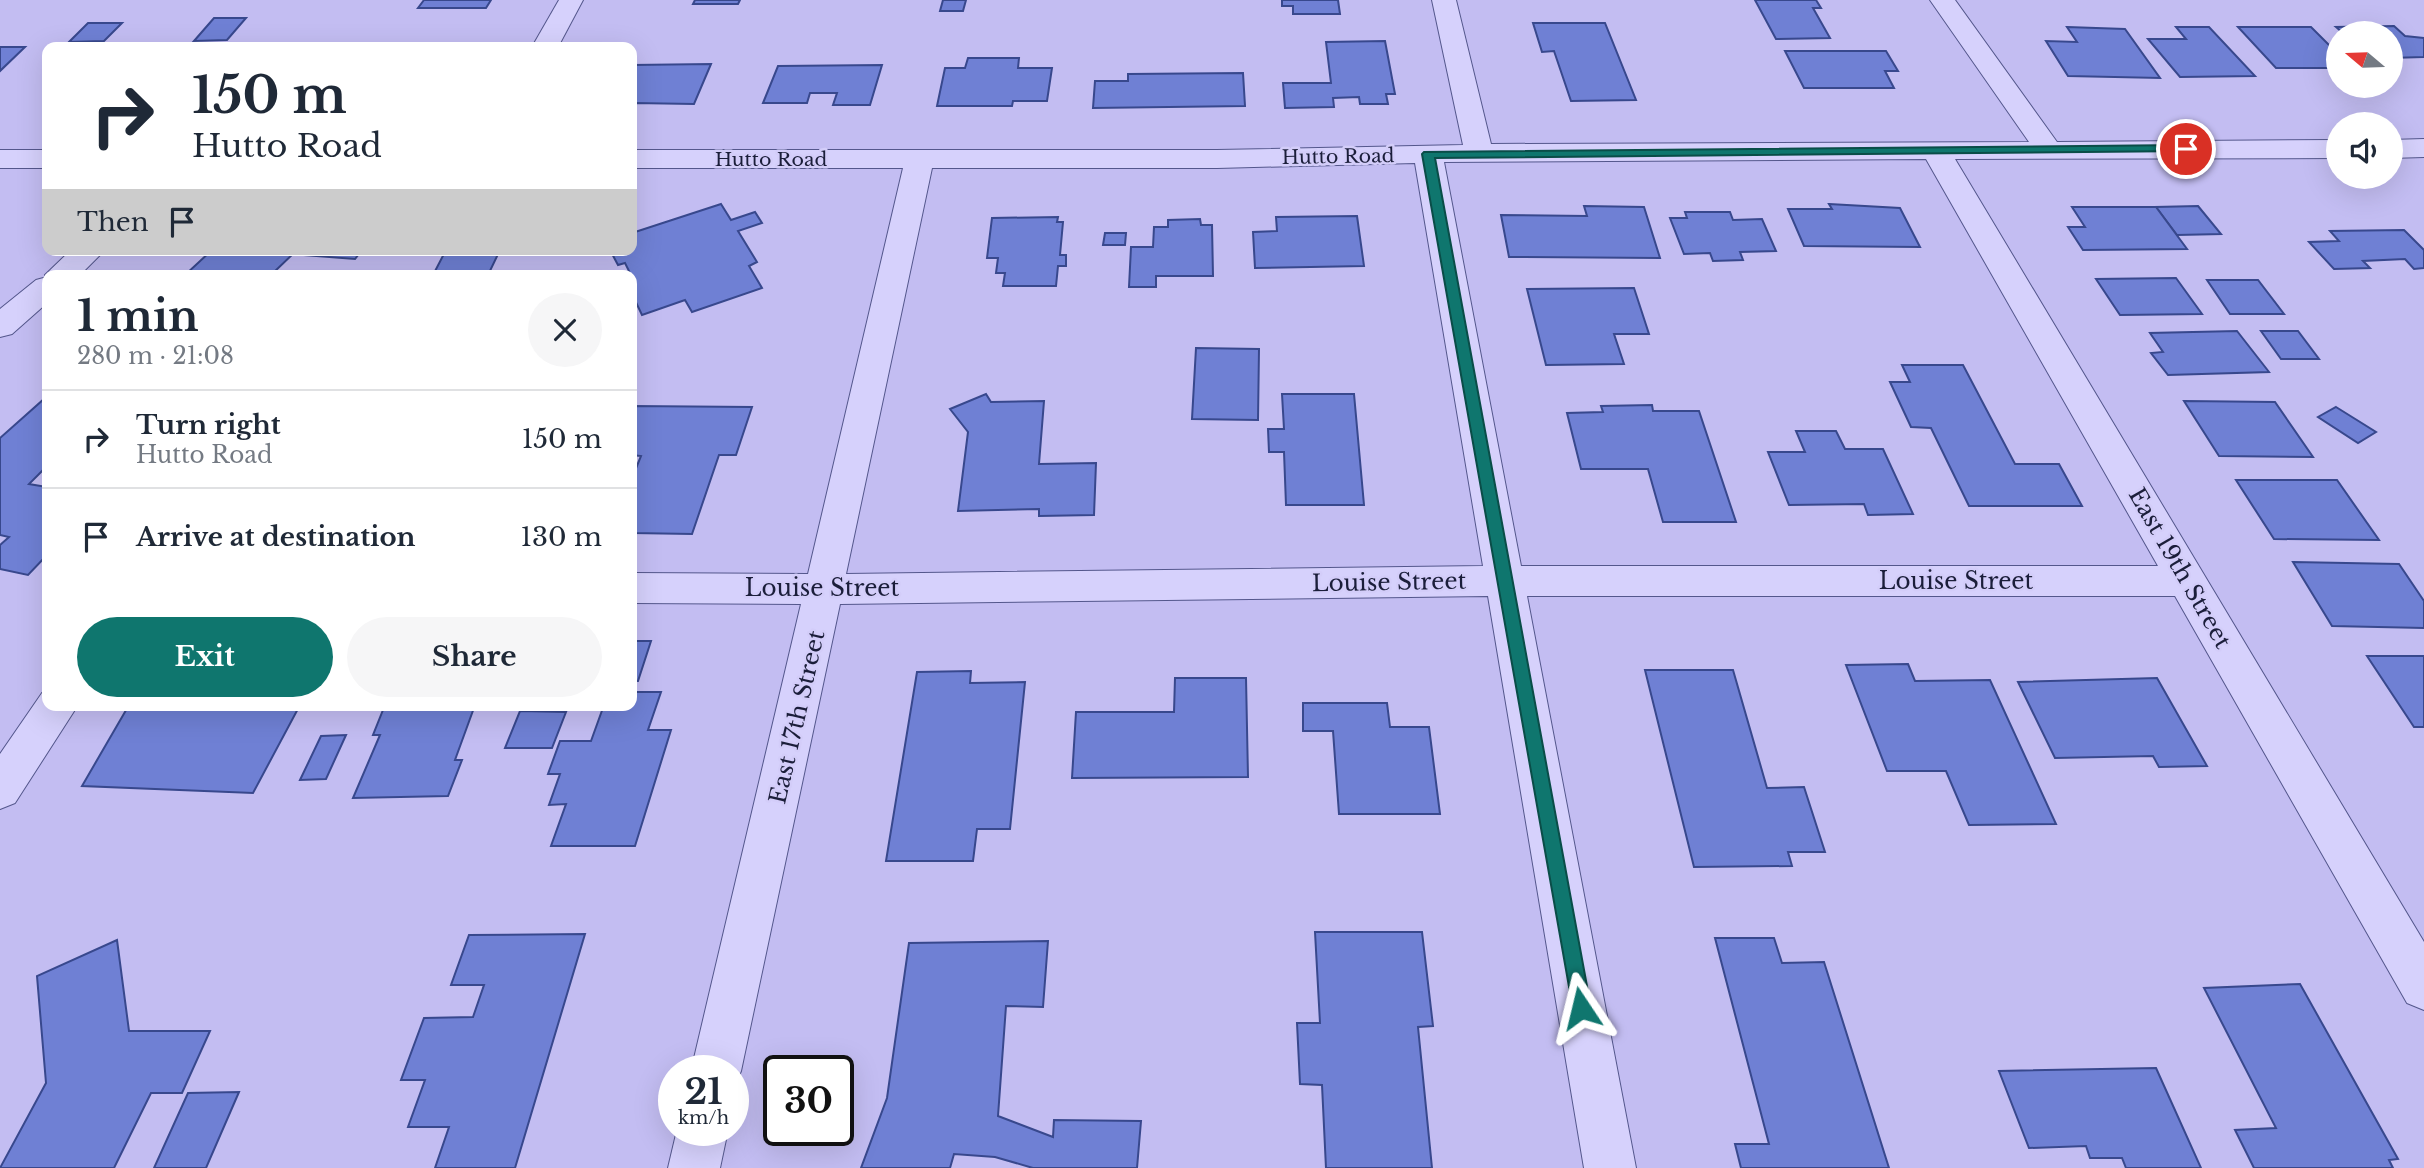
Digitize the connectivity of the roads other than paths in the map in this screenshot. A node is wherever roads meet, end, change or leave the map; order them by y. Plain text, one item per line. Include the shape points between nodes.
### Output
1 (570, 0) edge
2 (1444, 0) edge
3 (1942, 0) edge
4 (548, 42) edge
5 (2424, 148) edge
6 (2048, 149) junction
7 (2326, 149) edge
8 (2403, 149) edge
9 (1935, 150) junction
10 (1479, 153) junction
11 (1428, 154) junction
12 (920, 158) junction
13 (0, 159) edge
14 (42, 159) edge
15 (637, 159) edge
16 (83, 256) edge
17 (67, 270) edge
18 (42, 290) edge
19 (0, 327) edge
20 (1506, 580) junction
21 (2188, 581) junction
22 (637, 588) edge
23 (826, 589) junction
24 (53, 711) edge
25 (0, 790) edge
26 (2424, 987) edge
27 (720, 1055) edge
28 (699, 1146) edge
29 (694, 1168) edge
30 (1610, 1168) edge

1 - 4 street
2 - 10 street
3 - 6 street
5 - 8 street
6 - 7 street, Hutto Road
6 - 9 street, Hutto Road
9 - 10 street, Hutto Road
9 - 21 street, East 19th Street
10 - 11 street, Hutto Road
11 - 12 street, Hutto Road
11 - 20 street
12 - 15 street, Hutto Road
12 - 23 street, East 17th Street
13 - 14 street
16 - 17 street
18 - 19 street
20 - 21 street, Louise Street
20 - 23 street, Louise Street
20 - 30 street
21 - 26 street, East 19th Street
22 - 23 street, Louise Street
23 - 27 street, East 17th Street
24 - 25 street
28 - 29 street

